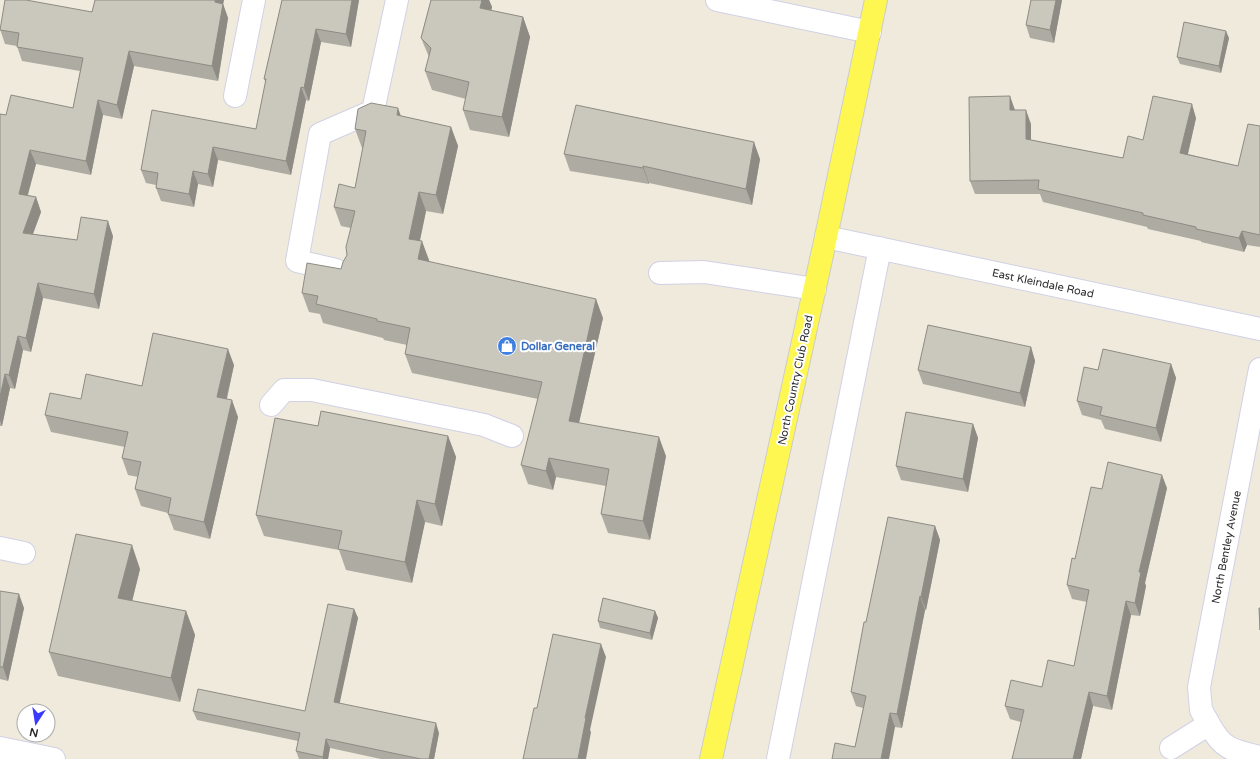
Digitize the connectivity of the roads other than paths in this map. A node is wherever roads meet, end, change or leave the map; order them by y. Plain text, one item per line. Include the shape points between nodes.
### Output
1 (254, 0) edge
2 (397, 0) edge
3 (717, 0) edge
4 (876, 0) edge
5 (870, 32) junction
6 (235, 96) dead end
7 (826, 237) junction
8 (880, 248) junction
9 (342, 271) edge
10 (660, 273) dead end
11 (815, 289) junction
12 (1260, 329) edge
13 (1260, 369) edge
14 (271, 405) dead end
15 (512, 436) dead end
16 (0, 548) edge
17 (24, 553) dead end
18 (1209, 724) junction
19 (0, 748) edge
20 (1171, 748) dead end
21 (1260, 757) edge
22 (54, 759) edge
23 (712, 759) edge
24 (778, 759) edge

1 - 6 street
2 - 9 street via 373,111 320,134 297,261
3 - 5 street
4 - 5 main road, North Country Club Road
5 - 7 main road, North Country Club Road
7 - 8 street, East Kleindale Road
7 - 11 main road, North Country Club Road
8 - 12 street, East Kleindale Road
8 - 24 street
10 - 11 street via 704,272
11 - 23 main road, North Country Club Road
13 - 18 street, North Bentley Avenue via 1199,687 1201,710
14 - 15 street via 284,390 312,390 484,425
16 - 17 street
18 - 20 street
18 - 21 street, North Bentley Avenue via 1216,737 1227,747
19 - 22 street

